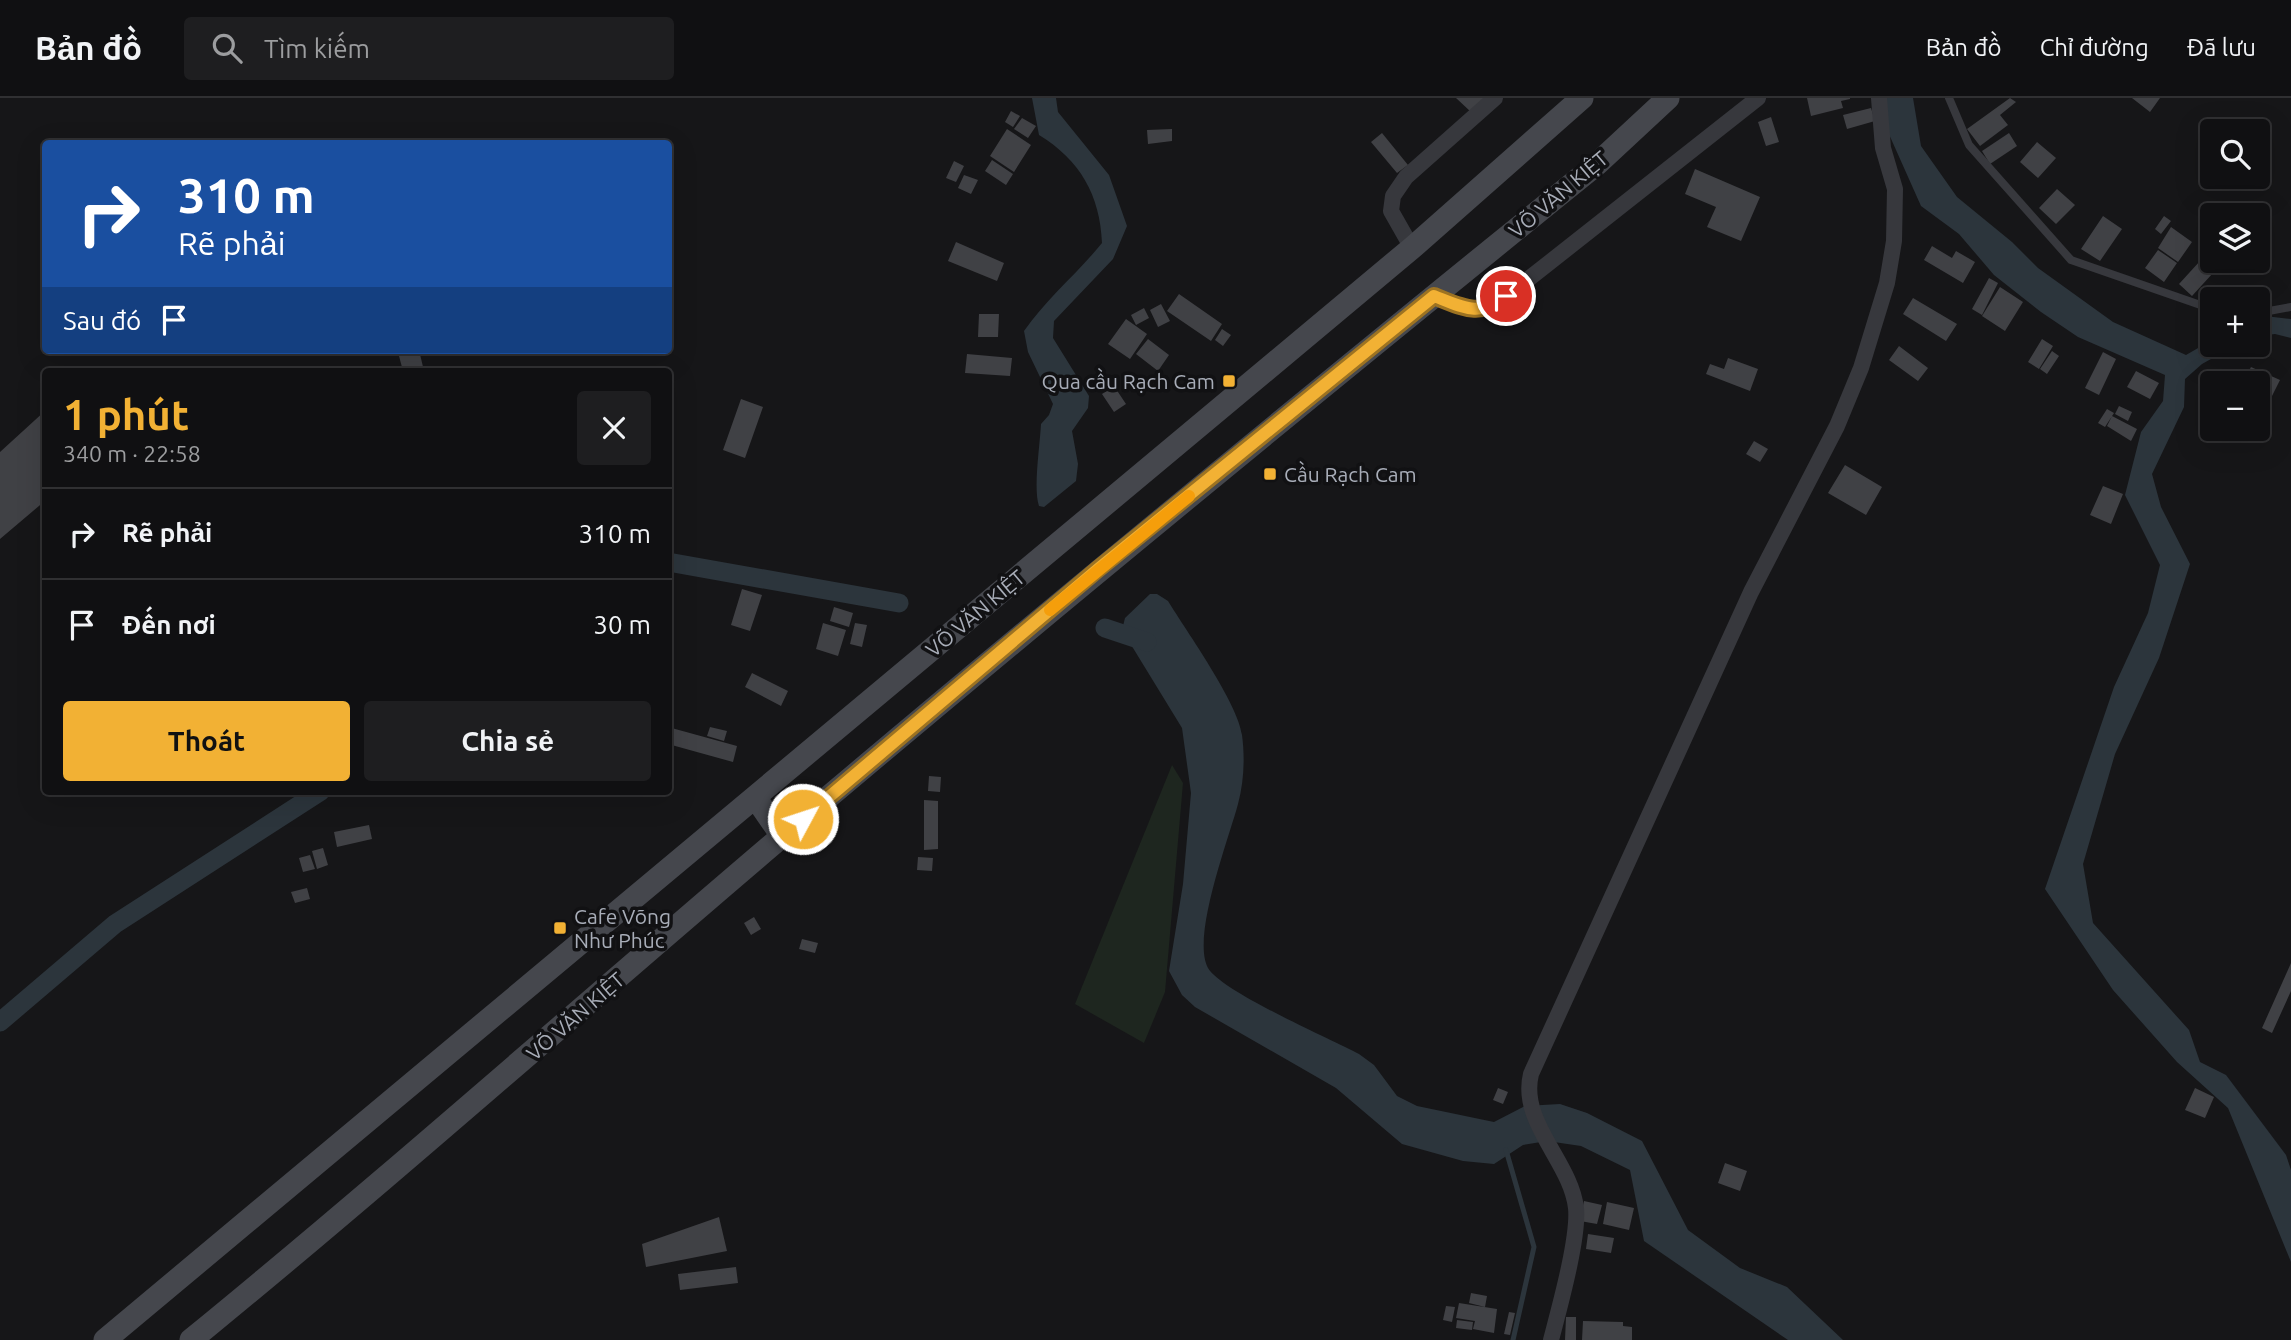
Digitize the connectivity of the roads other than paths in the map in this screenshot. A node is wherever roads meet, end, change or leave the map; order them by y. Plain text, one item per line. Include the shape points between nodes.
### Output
1 (1495, 98) edge
2 (1582, 98) edge
3 (1668, 98) edge
4 (1758, 98) edge
5 (1879, 98) edge
6 (1949, 98) edge
7 (1412, 248) junction
8 (1434, 296) junction
9 (2200, 305) edge
10 (2291, 307) edge
11 (2270, 311) edge
12 (755, 797) junction
13 (782, 836) junction
14 (105, 1340) edge
15 (191, 1340) edge
16 (1551, 1340) edge

1 - 7 street via 1396,188 1391,211
2 - 7 main road, VÕ VĂN KIỆT
3 - 8 main road, VÕ VĂN KIỆT via 1597,164
4 - 8 street via 1493,307 1461,307
5 - 16 street via 1883,148 1896,199 1887,283 1868,346 1837,426 1751,592 1529,1081 1530,1097 1576,1210
6 - 9 lane via 1969,145 2071,260
7 - 12 main road, VÕ VĂN KIỆT
8 - 13 main road, VÕ VĂN KIỆT via 1098,569
10 - 11 lane
12 - 13 main road
12 - 14 main road, VÕ VĂN KIỆT
13 - 15 main road, VÕ VĂN KIỆT via 349,1211

